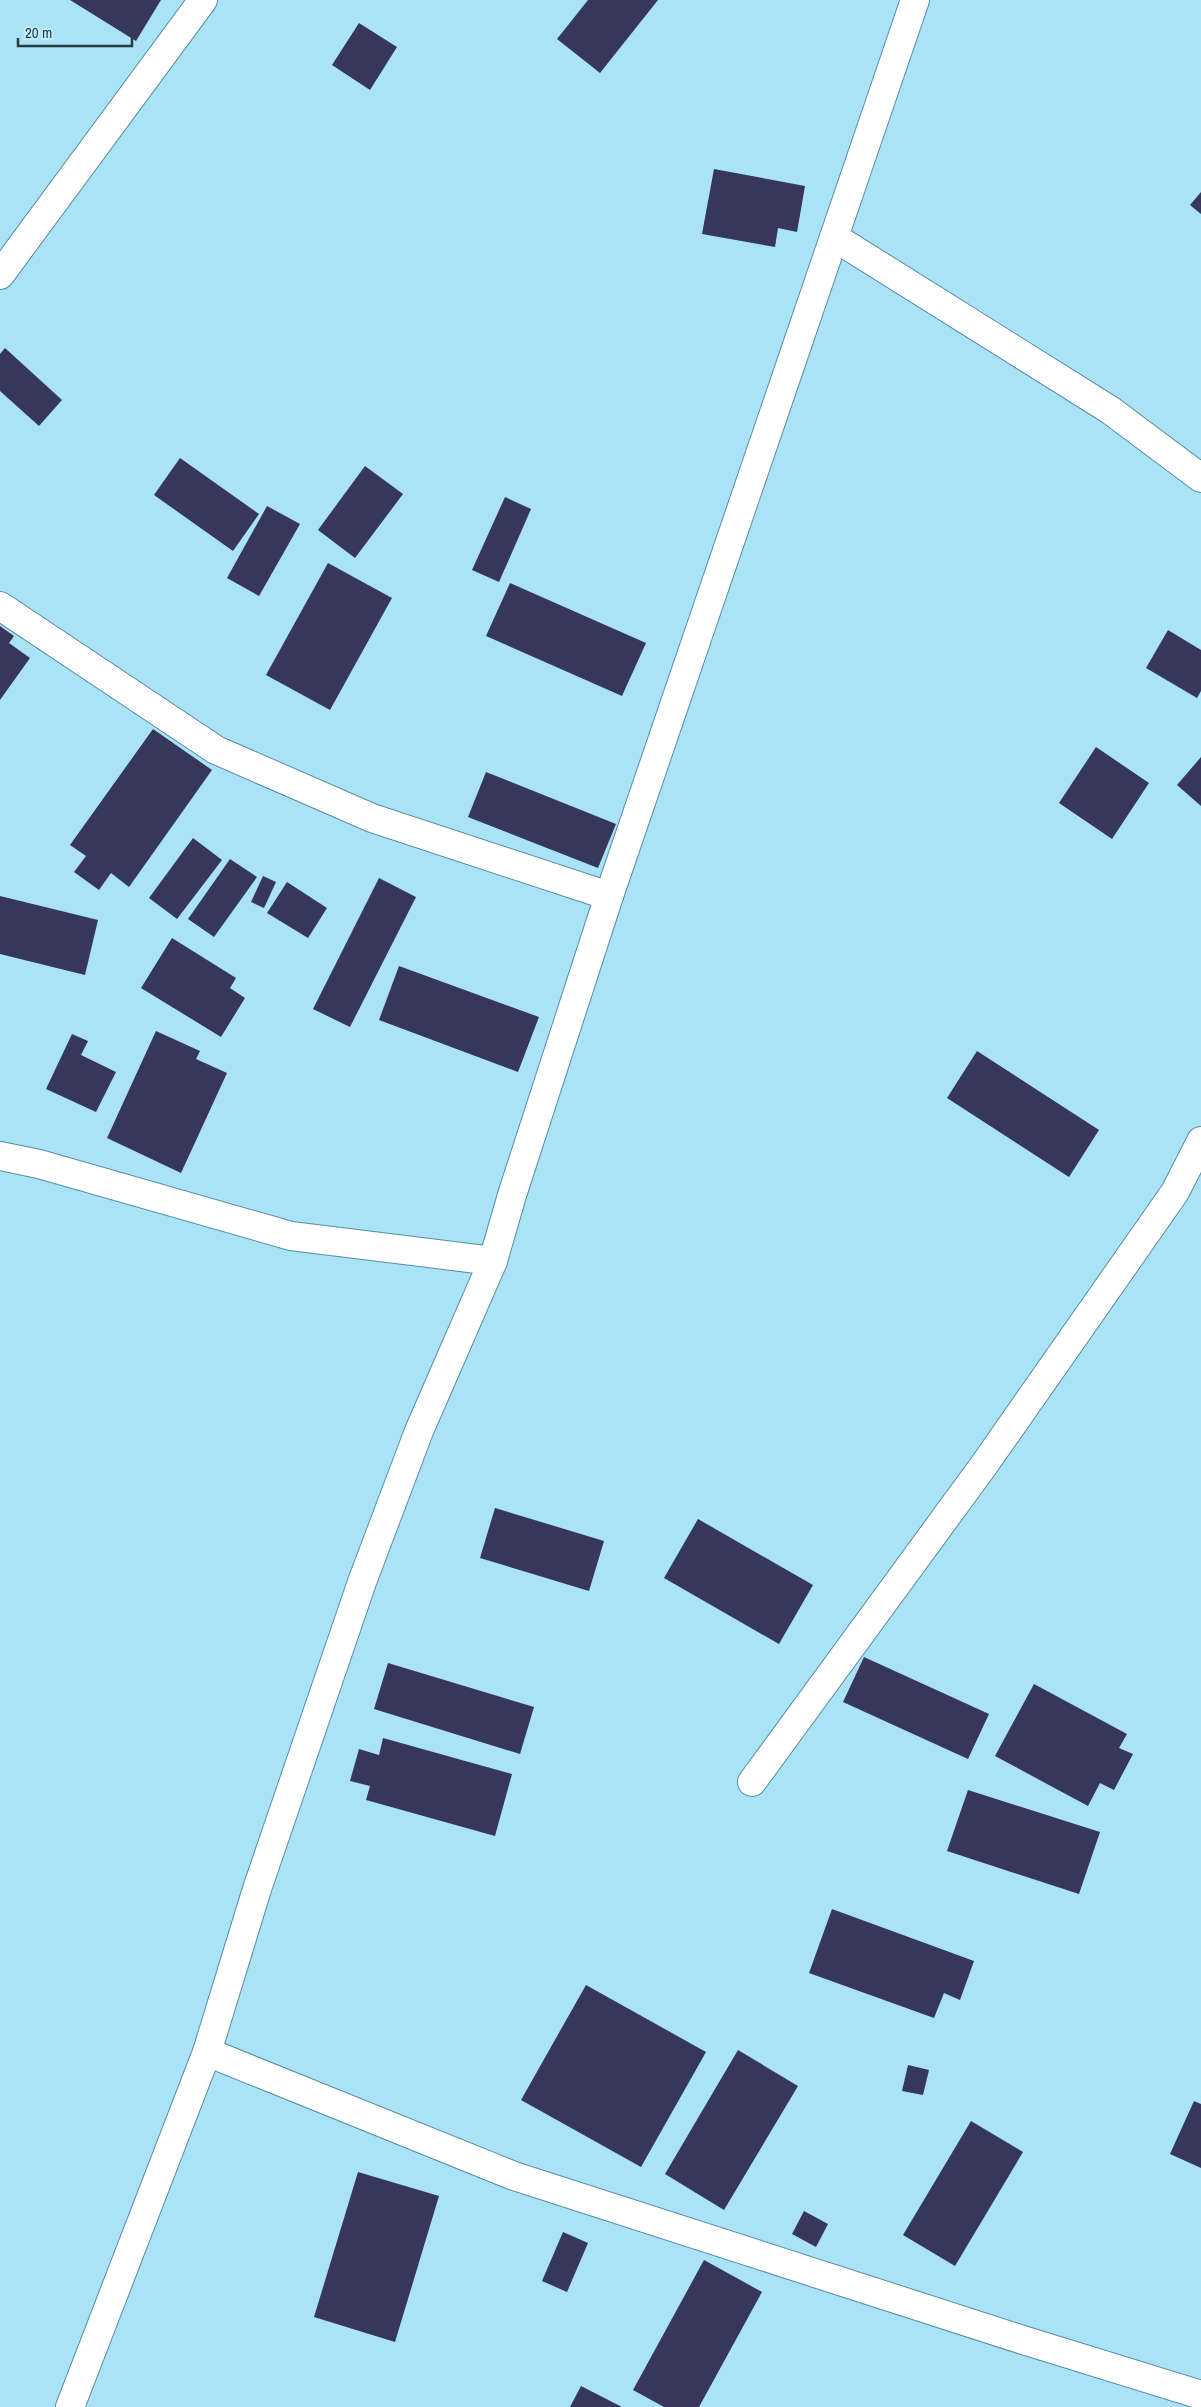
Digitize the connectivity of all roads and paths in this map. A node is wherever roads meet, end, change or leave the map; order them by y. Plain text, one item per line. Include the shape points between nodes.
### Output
1 (203, 0) edge
2 (915, 0) edge
3 (834, 237) junction
4 (0, 275) edge
5 (1201, 478) edge
6 (0, 606) edge
7 (609, 896) junction
8 (1201, 1141) edge
9 (0, 1156) edge
10 (493, 1261) junction
11 (752, 1782) dead end
12 (207, 2052) junction
13 (1201, 2395) edge
14 (70, 2407) edge

1 - 4 street
2 - 3 street
3 - 5 street via 1110,410
3 - 7 street
6 - 7 street via 216,750 372,818
7 - 10 street
8 - 11 street via 1175,1192 990,1457
9 - 10 street via 39,1164 291,1236
10 - 12 street via 419,1431 362,1582 257,1889
12 - 13 street via 514,2176
12 - 14 street

